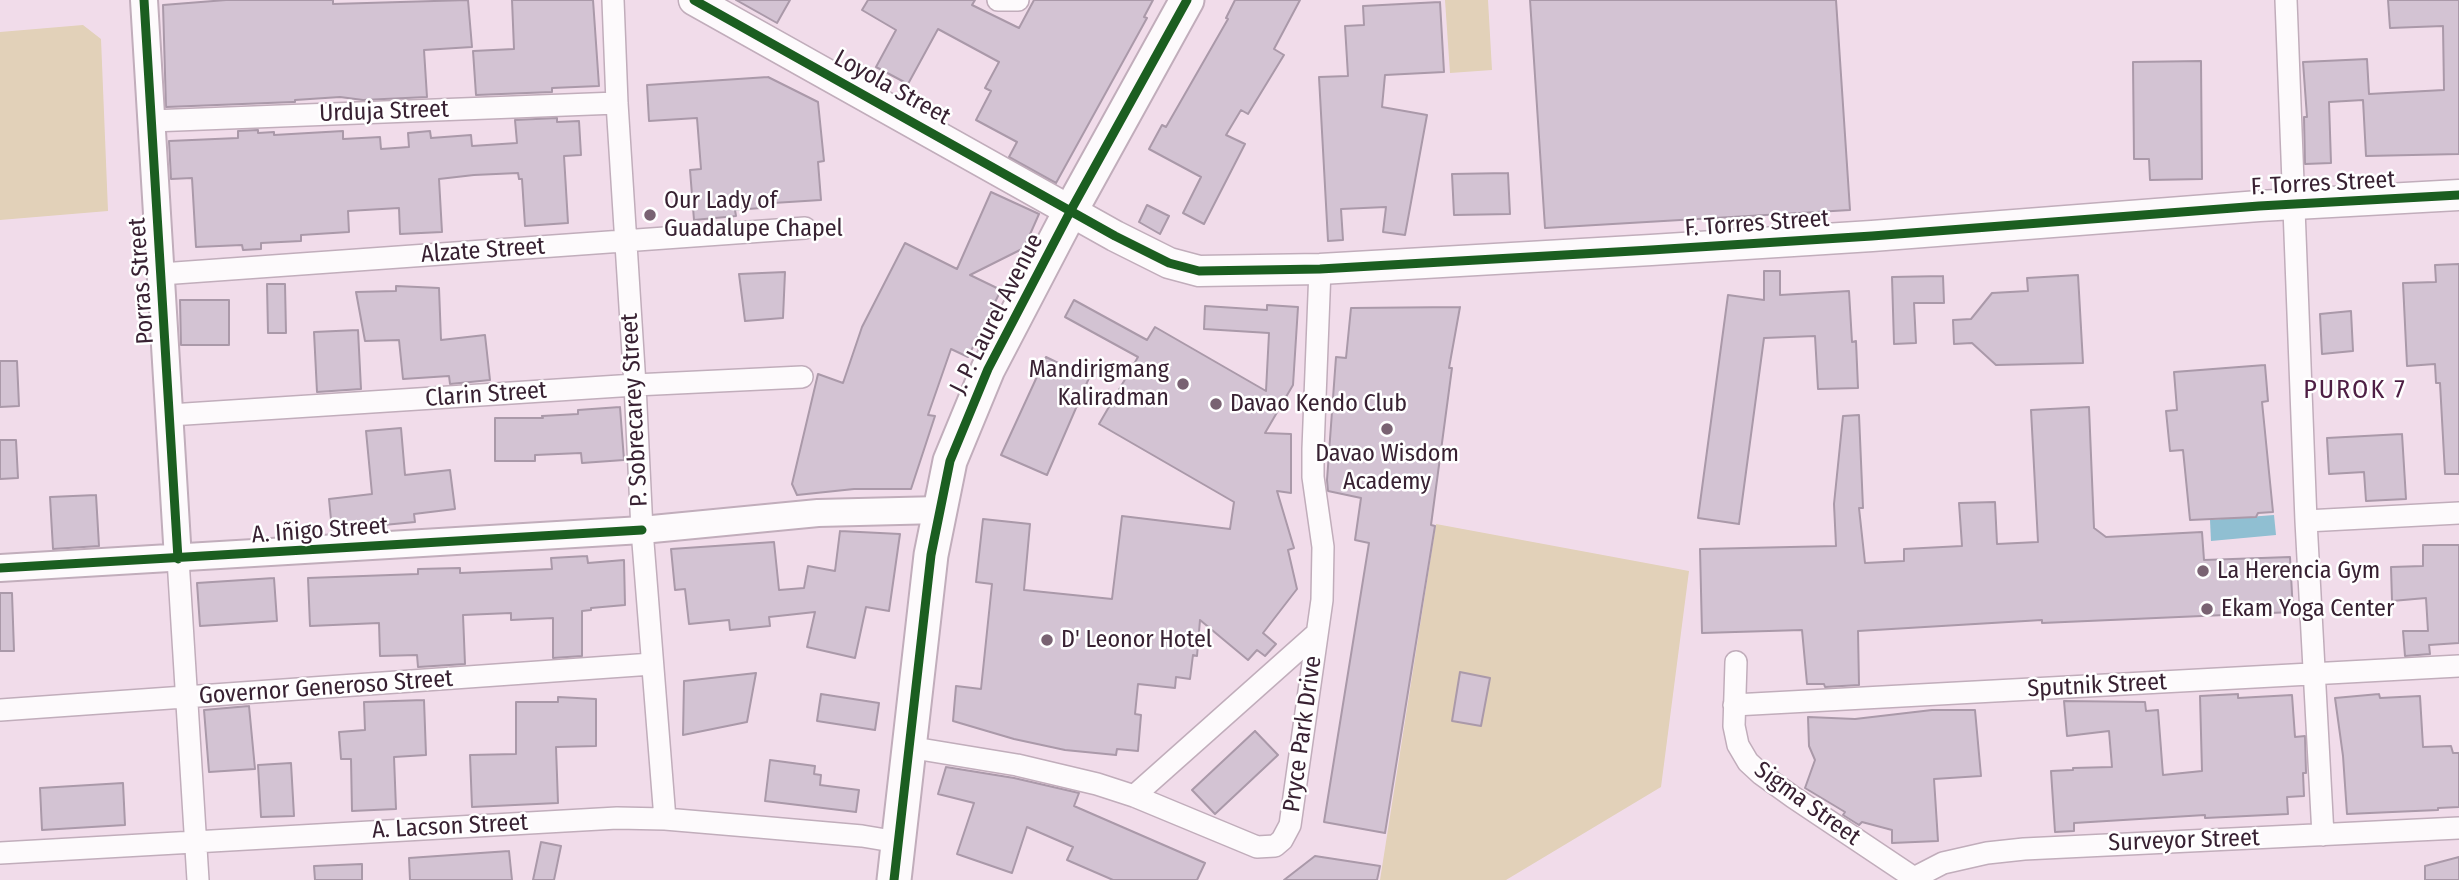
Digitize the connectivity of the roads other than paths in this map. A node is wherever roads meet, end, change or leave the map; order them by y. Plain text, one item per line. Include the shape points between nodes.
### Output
1 (144, 0) edge
2 (613, 0) edge
3 (694, 0) edge
4 (998, 0) edge
5 (1018, 0) edge
6 (1187, 0) edge
7 (2287, 0) edge
8 (617, 103) junction
9 (151, 121) junction
10 (2459, 195) edge
11 (2294, 204) junction
12 (1071, 210) junction
13 (804, 228) dead end
14 (625, 241) junction
15 (1320, 269) junction
16 (161, 274) junction
17 (802, 377) dead end
18 (635, 385) junction
19 (170, 415) junction
20 (940, 509) junction
21 (2459, 513) edge
22 (2306, 521) junction
23 (642, 530) junction
24 (178, 559) junction
25 (0, 568) edge
26 (1316, 634) junction
27 (1736, 662) dead end
28 (652, 664) junction
29 (2459, 666) edge
30 (2315, 674) junction
31 (188, 698) junction
32 (1734, 705) junction
33 (0, 710) edge
34 (908, 747) junction
35 (1134, 796) junction
36 (665, 819) junction
37 (2459, 828) edge
38 (2323, 835) junction
39 (197, 842) junction
40 (898, 842) junction
41 (0, 853) edge
42 (1913, 879) edge
43 (198, 880) edge
44 (894, 880) edge

1 - 9 street, Porras Street
2 - 8 street, P. Sobrecarey Street
3 - 12 main road, Loyola Street
4 - 5 street
6 - 12 main road, J. P. Laurel Avenue
7 - 11 street
8 - 9 street, Urduja Street
8 - 14 street, P. Sobrecarey Street
9 - 16 street, Porras Street
10 - 11 main road, F. Torres Street
11 - 15 main road, F. Torres Street via 1872,236
11 - 22 street
12 - 15 main road, F. Torres Street via 1158,258 1190,270
12 - 20 main road, J. P. Laurel Avenue via 978,392 950,461
13 - 14 street, Alzate Street
14 - 16 street, Alzate Street
14 - 18 street, P. Sobrecarey Street
15 - 26 street, Pryce Park Drive via 1312,449 1323,556
16 - 19 street, Porras Street
17 - 18 street, Clarin Street
18 - 19 street, Clarin Street
18 - 23 street, P. Sobrecarey Street
19 - 24 street, Porras Street
20 - 23 street, A. Iñigo Street via 818,513
20 - 34 main road, J. P. Laurel Avenue
21 - 22 street
22 - 30 street
23 - 24 street, A. Iñigo Street
23 - 28 street, P. Sobrecarey Street
24 - 25 street, A. Iñigo Street
24 - 31 street, Porras Street
26 - 35 street, Pryce Park Drive
26 - 35 street, Pryce Park Drive via 1290,825 1282,840 1275,846 1257,847
27 - 32 street, Sigma Street
28 - 31 street, Governor Generoso Street
28 - 36 street, P. Sobrecarey Street
29 - 30 street, Sputnik Street
30 - 32 street, Sputnik Street
30 - 38 street
31 - 33 street, Governor Generoso Street
31 - 39 street, Porras Street
32 - 42 street, Sigma Street via 1738,745 1748,762
34 - 35 street, Pryce Park Drive via 1029,767
34 - 40 main road, J. P. Laurel Avenue
36 - 39 street, A. Lacson Street via 583,819
36 - 40 street, A. Lacson Street
37 - 38 street, Surveyor Street
38 - 42 street, Surveyor Street via 2011,850 1943,863
39 - 41 street, A. Lacson Street
39 - 43 street, Porras Street
40 - 44 main road, J. P. Laurel Avenue

